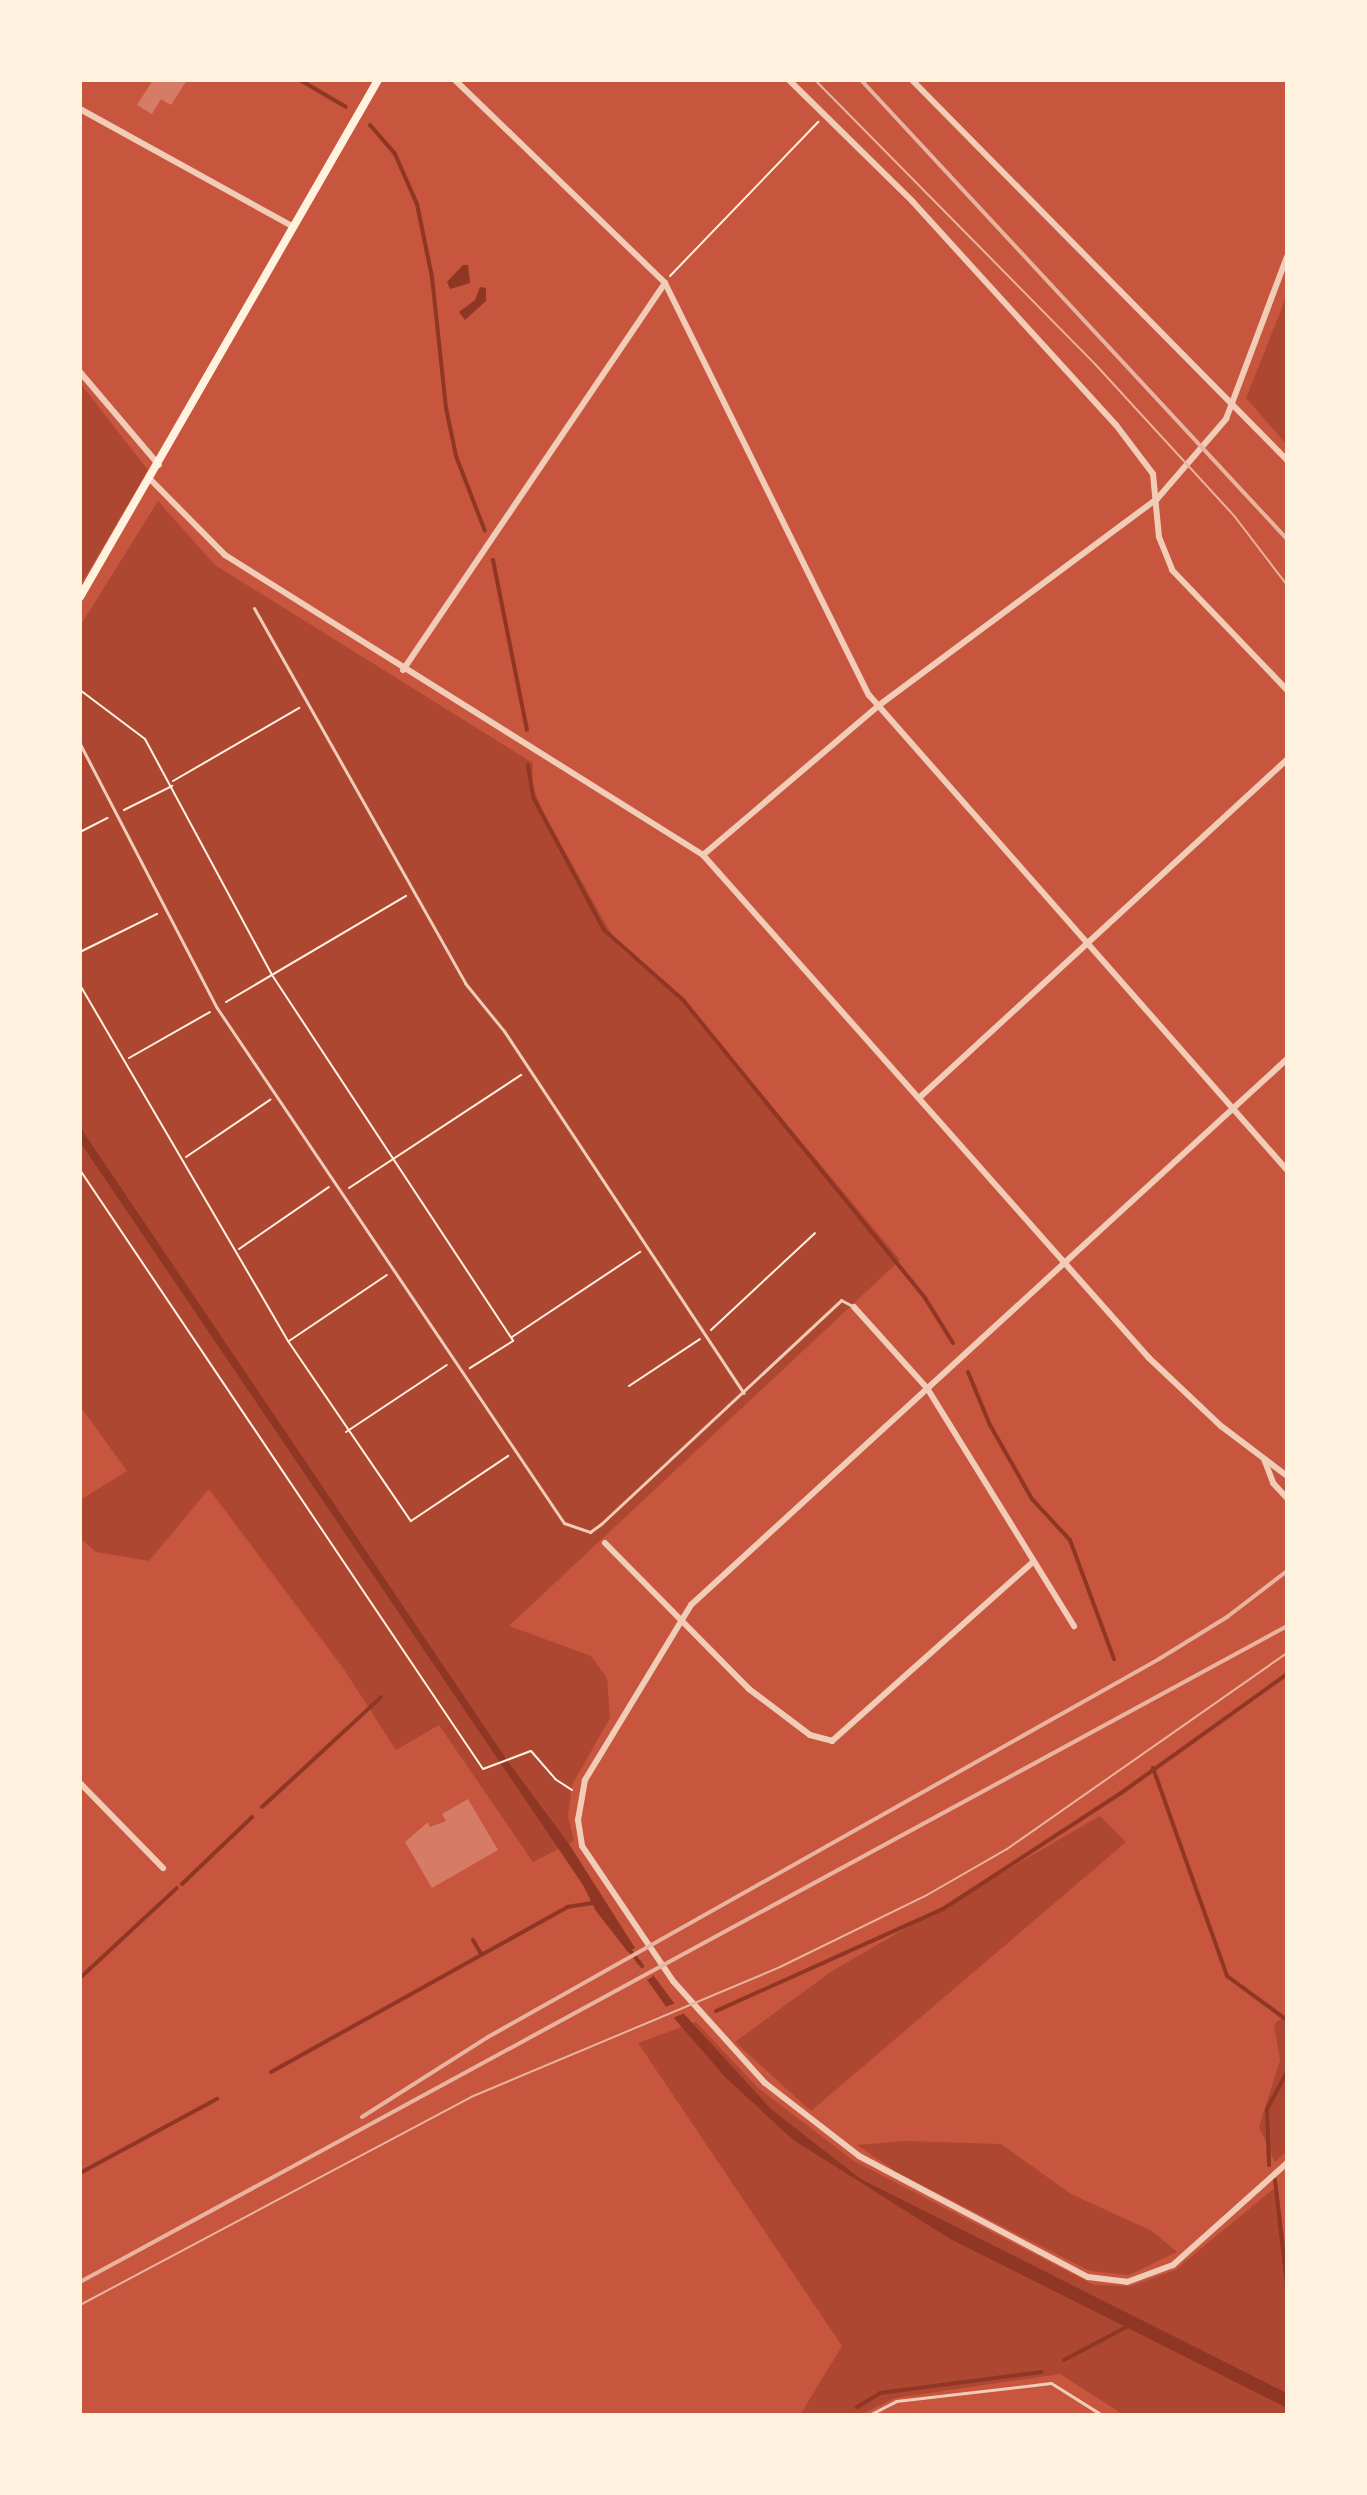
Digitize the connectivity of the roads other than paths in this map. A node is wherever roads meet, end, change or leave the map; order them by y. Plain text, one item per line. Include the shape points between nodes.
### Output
1 (378, 80) edge
2 (455, 80) edge
3 (789, 80) edge
4 (912, 80) edge
5 (80, 109) edge
6 (295, 227) junction
7 (1287, 257) edge
8 (665, 283) junction
9 (80, 372) edge
10 (1231, 401) junction
11 (1287, 460) edge
12 (159, 465) junction
13 (150, 479) junction
14 (1157, 499) junction
15 (80, 597) edge
16 (254, 608) dead end
17 (403, 670) junction
18 (1287, 690) edge
19 (878, 706) junction
20 (80, 744) edge
21 (1287, 760) edge
22 (703, 855) junction
23 (1088, 941) junction
24 (1287, 1059) edge
25 (919, 1098) junction
26 (1231, 1110) junction
27 (1287, 1170) edge
28 (1064, 1261) junction
29 (854, 1307) joint
30 (927, 1388) junction
31 (744, 1393) junction
32 (1264, 1459) junction
33 (1287, 1476) edge
34 (1287, 1498) edge
35 (605, 1543) dead end
36 (1032, 1563) junction
37 (678, 1619) junction
38 (1074, 1626) dead end
39 (80, 1783) edge
40 (163, 1868) dead end
41 (1287, 2163) edge
42 (869, 2415) edge
43 (1102, 2415) edge

1 - 6 main road
2 - 8 street
3 - 14 street via 913,202 1116,425 1153,474
4 - 10 street
5 - 6 street
6 - 12 main road
7 - 10 street
8 - 17 street
8 - 19 street
9 - 12 street
10 - 11 street
10 - 14 street via 1219,430
12 - 13 main road
13 - 15 main road
13 - 17 street via 225,555
14 - 18 street via 1159,537 1182,586
14 - 19 street
16 - 31 lane via 465,983 529,1069
17 - 22 street
19 - 22 street
19 - 23 street
20 - 31 lane via 217,1008 564,1523 590,1532
21 - 23 street
22 - 25 street
23 - 25 street
23 - 26 street
24 - 26 street
25 - 28 street
26 - 27 street
26 - 28 street
28 - 30 street
28 - 32 street via 1149,1358
29 - 30 street
29 - 31 lane via 841,1300
30 - 36 street
30 - 37 street
32 - 33 street
32 - 34 street via 1273,1483
35 - 37 street
36 - 37 street via 832,1741 810,1735 749,1689
36 - 38 street
37 - 41 street via 582,1794 582,1846 639,1935 703,2018 765,2083 811,2122 937,2201 1088,2277 1127,2282 1173,2265
39 - 40 street
42 - 43 lane via 896,2401 1051,2383

